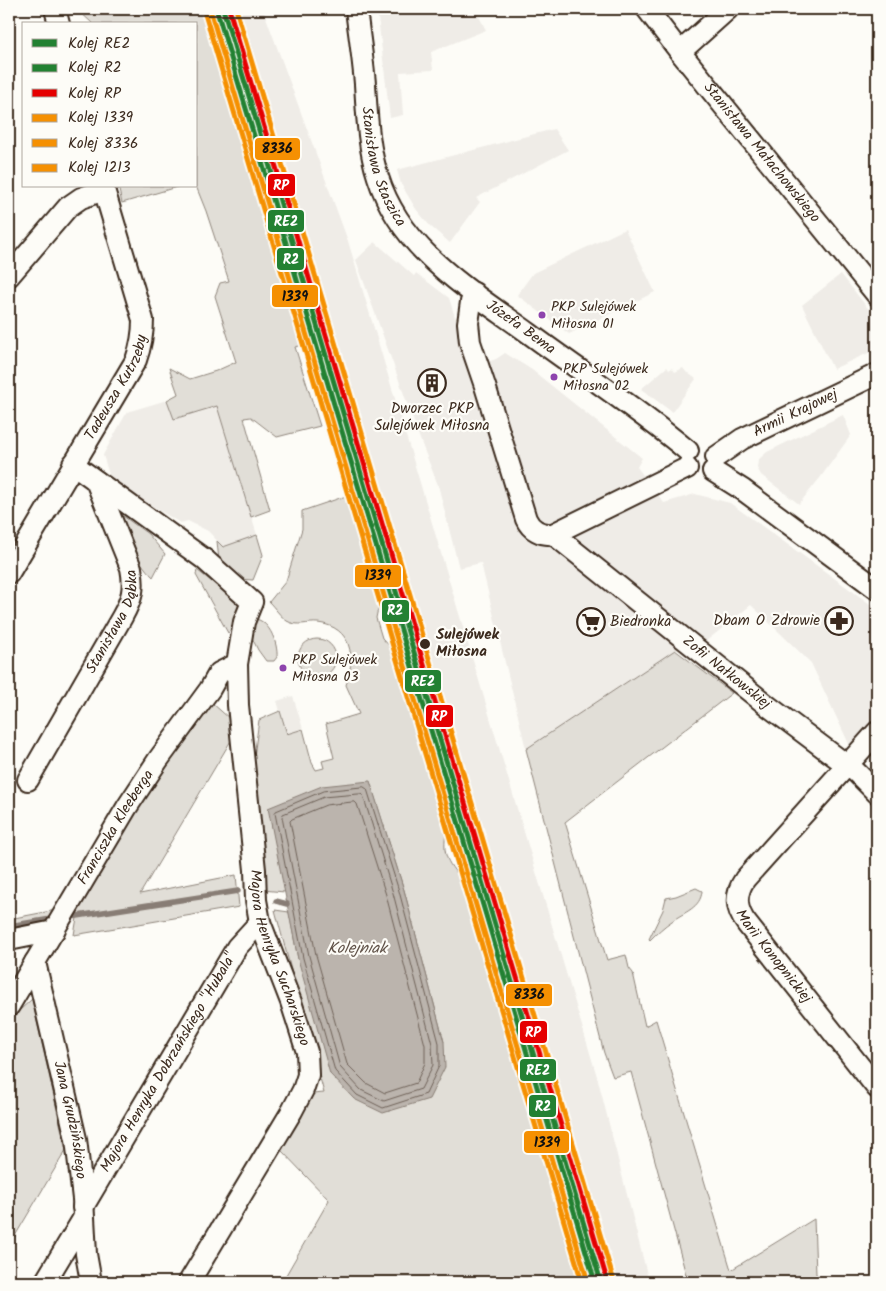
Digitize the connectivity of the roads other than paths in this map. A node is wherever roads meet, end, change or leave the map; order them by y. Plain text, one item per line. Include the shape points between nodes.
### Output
1 (55, 9) edge
2 (356, 9) edge
3 (647, 9) edge
4 (728, 9) edge
5 (58, 22) edge
6 (680, 52) junction
7 (103, 188) edge
8 (9, 276) edge
9 (474, 294) junction
10 (877, 295) edge
11 (877, 374) edge
12 (687, 460) junction
13 (73, 464) junction
14 (715, 464) junction
15 (96, 481) junction
16 (553, 534) junction
17 (9, 573) edge
18 (877, 589) edge
19 (237, 664) junction
20 (877, 732) edge
21 (848, 766) junction
22 (28, 780) dead end
23 (877, 792) edge
24 (260, 922) junction
25 (54, 931) junction
26 (9, 940) edge
27 (35, 962) junction
28 (9, 1006) edge
29 (877, 1088) edge
30 (83, 1213) junction
31 (45, 1282) edge
32 (91, 1282) edge
33 (189, 1282) edge

1 - 5 street
2 - 9 street, Stanisława Staszica via 371,152 378,178 394,214 418,247
3 - 6 street, Stanisława Małachowskiego
4 - 6 street
6 - 10 street, Stanisława Małachowskiego
7 - 8 street via 68,207
7 - 13 street, Tadeusza Kutrzeby via 143,332 136,360
9 - 12 street, Józefa Bema via 651,420
9 - 16 street, Zofii Nałkowskiej via 468,323 470,342 524,510 533,529
11 - 14 street, Armii Krajowej via 742,439
12 - 14 street via 695,476 708,475
12 - 14 street via 692,448 701,445 710,448
12 - 16 street
13 - 15 street
13 - 17 street, Tadeusza Kutrzeby
14 - 18 street via 743,490
15 - 19 street, Majora Henryka Sucharskiego via 204,559 252,602 244,622
15 - 22 street, Stanisława Dąbka via 131,568 133,592 122,617
16 - 21 street, Zofii Nałkowskiej
19 - 24 street, Majora Henryka Sucharskiego via 238,715
19 - 25 street, Franciszka Kleeberga via 220,673 138,789
20 - 21 street, Marii Konopnickiej
21 - 23 street, Zofii Nałkowskiej
21 - 29 street, Marii Konopnickiej via 745,879 738,892 738,908 747,924
24 - 30 street, Majora Henryka Dobrzańskiego "Hubala" via 237,948
24 - 33 street, Majora Henryka Sucharskiego via 299,1024 307,1052 308,1075 292,1111
25 - 26 street
25 - 27 street, Franciszka Kleeberga
27 - 28 street, Franciszka Kleeberga
27 - 30 street, Jana Grudzińskiego via 76,1139
30 - 31 street, Majora Henryka Dobrzańskiego "Hubala"
30 - 32 street, Jana Grudzińskiego

